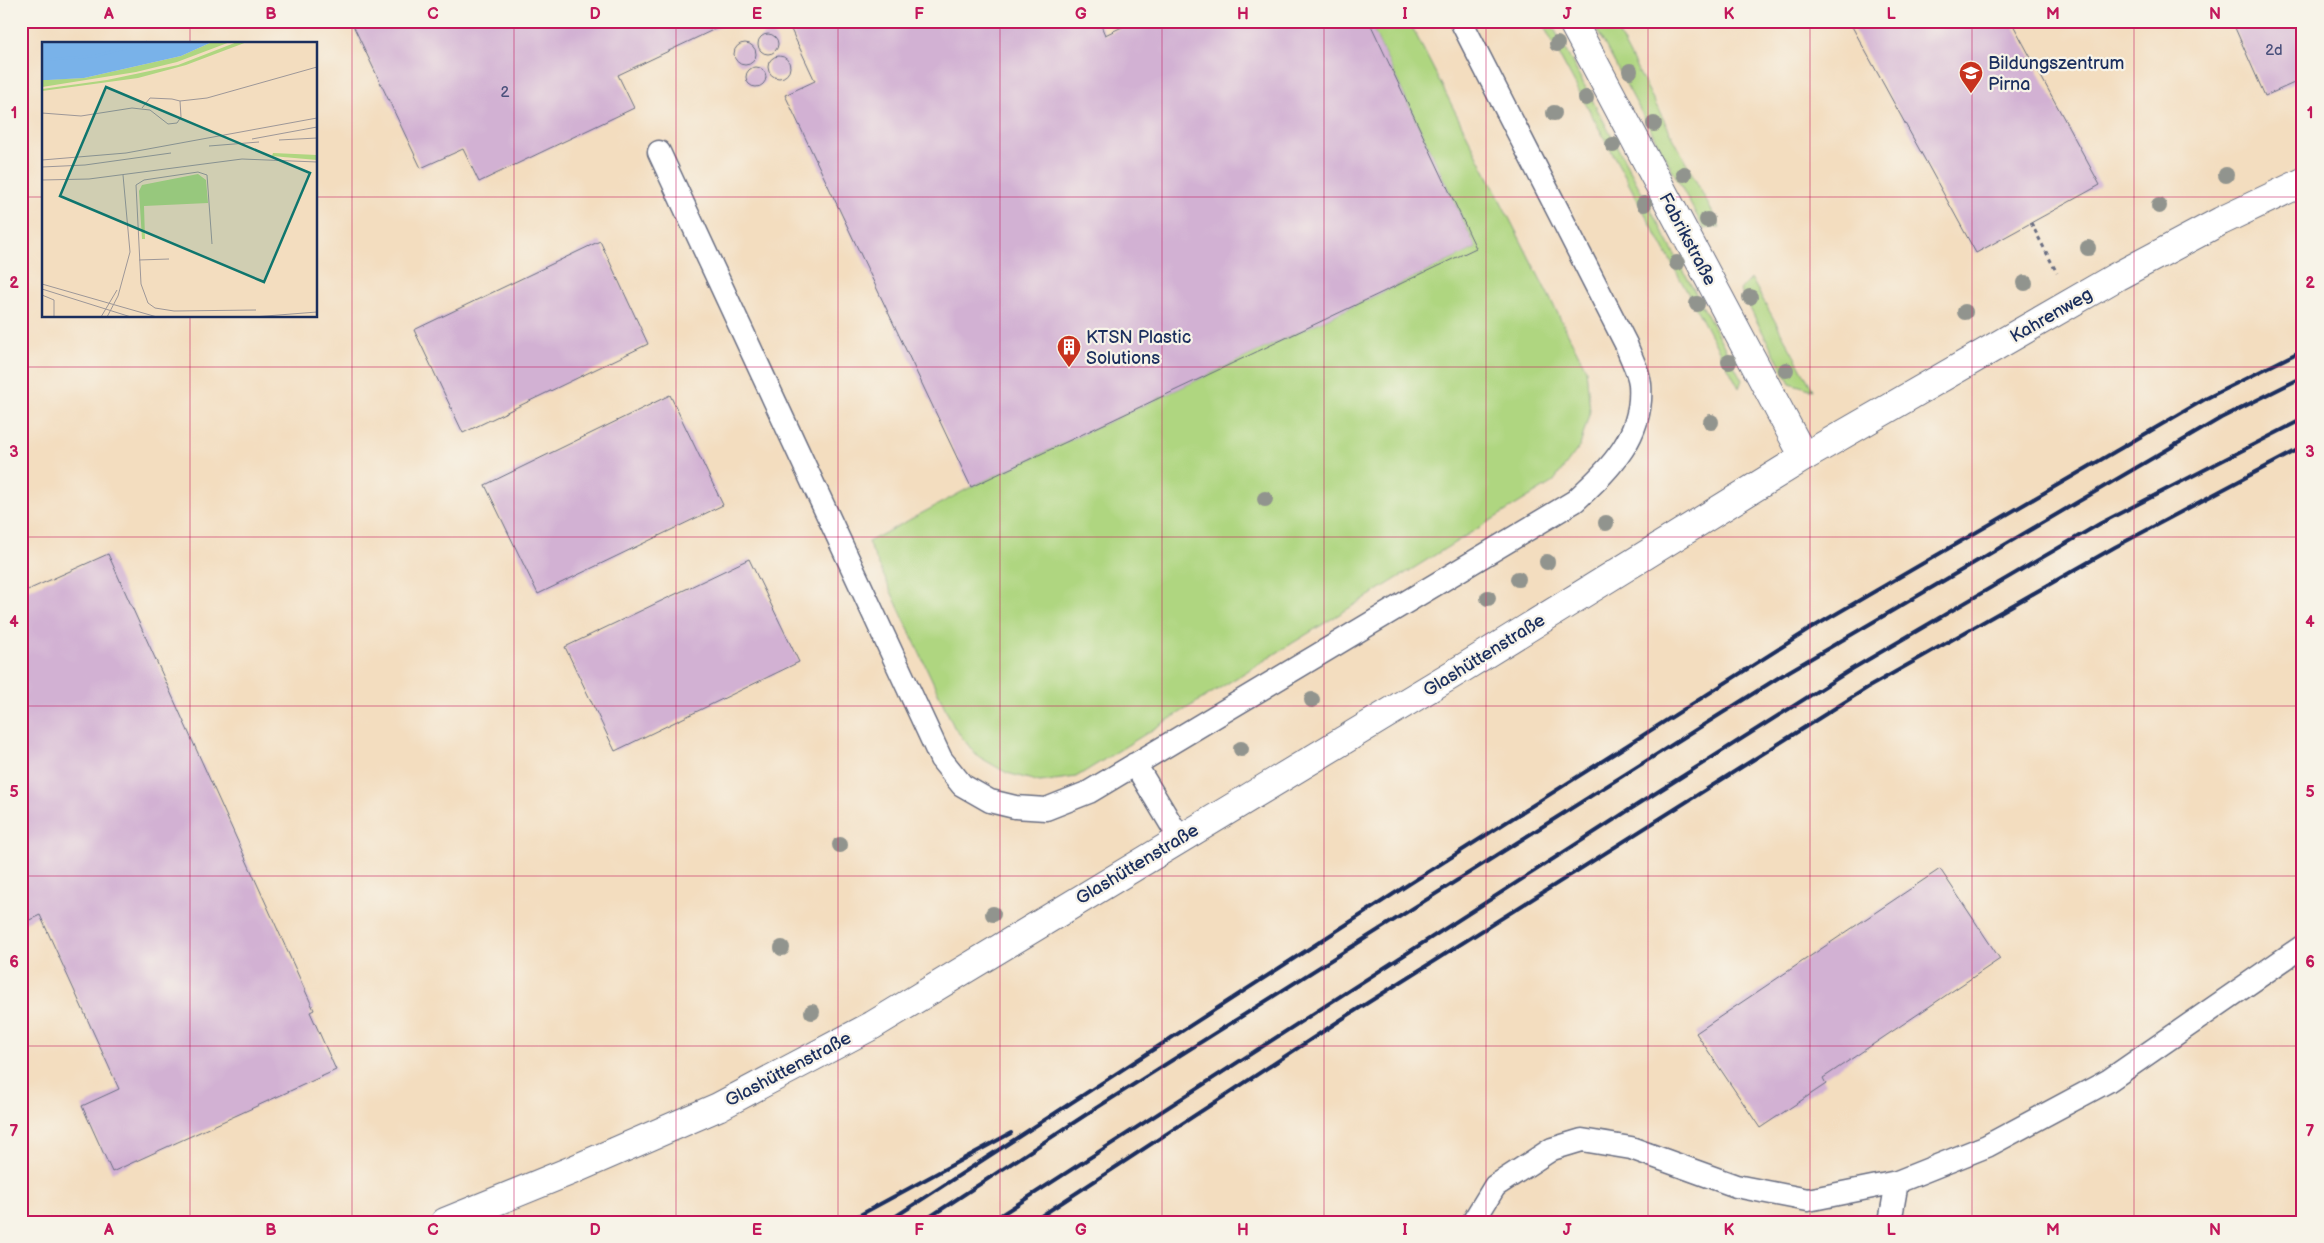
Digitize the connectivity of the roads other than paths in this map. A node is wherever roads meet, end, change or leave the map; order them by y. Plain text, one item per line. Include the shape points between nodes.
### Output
1 (1461, 21) edge
2 (1572, 21) edge
3 (659, 152) dead end
4 (2303, 182) edge
5 (1804, 457) junction
6 (1135, 764) junction
7 (1180, 839) junction
8 (2303, 946) edge
9 (1897, 1182) junction
10 (445, 1222) edge
11 (1474, 1222) edge
12 (1890, 1222) edge

1 - 6 lane via 1626,344 1640,383 1638,416 1612,466 1575,501
2 - 5 street, Fabrikstraße
3 - 6 lane via 941,758 962,785 990,801 1046,809 1089,792
4 - 5 street, Kahrenweg via 2220,221 2116,277
5 - 7 street, Glashüttenstraße
6 - 7 lane
7 - 10 street, Glashüttenstraße via 873,1025 718,1106
8 - 9 lane via 2108,1081 1987,1146
9 - 11 lane via 1808,1200 1736,1186 1630,1148 1582,1140 1552,1149 1495,1186
9 - 12 lane

